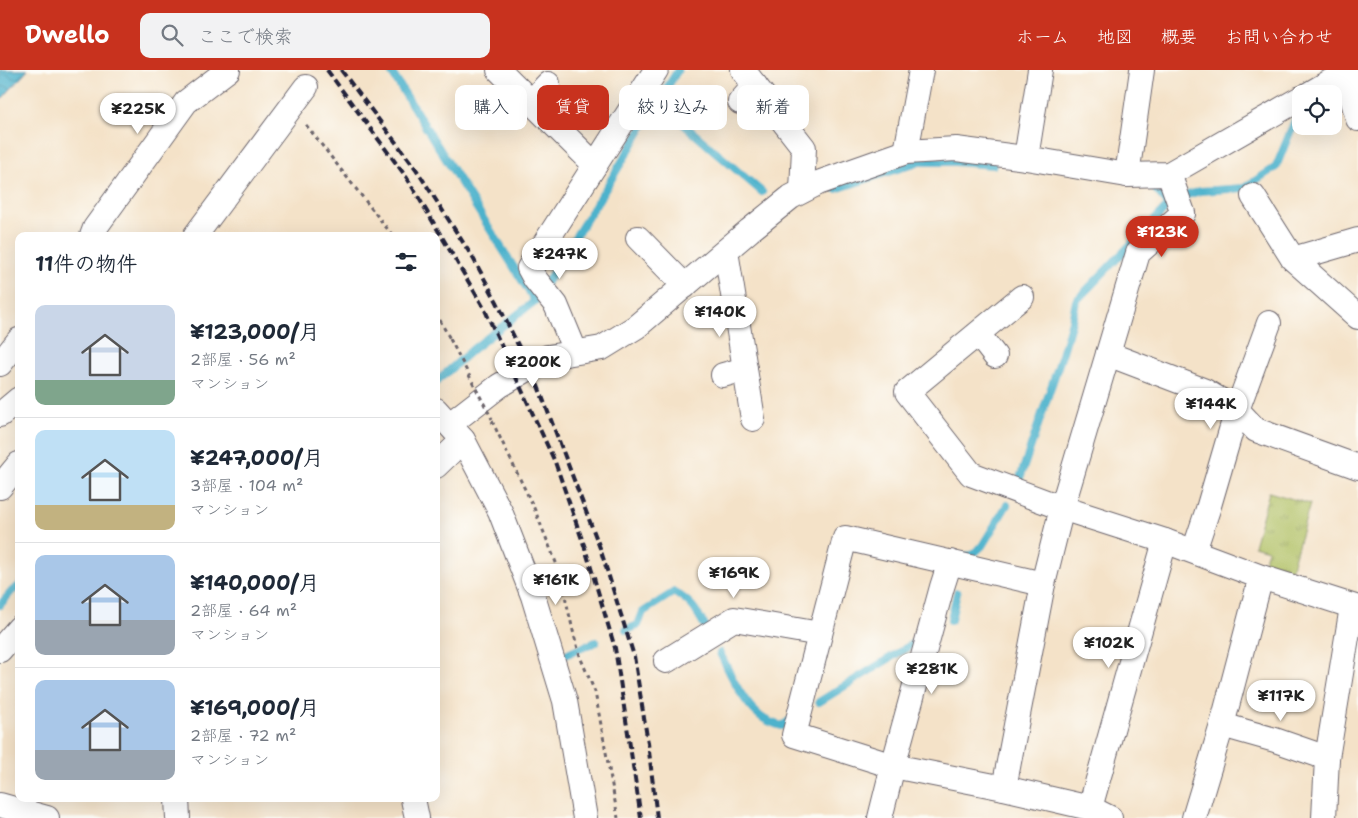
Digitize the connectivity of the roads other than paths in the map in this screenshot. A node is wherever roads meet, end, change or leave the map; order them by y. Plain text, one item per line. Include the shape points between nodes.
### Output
1 (228, 70) edge
2 (498, 70) edge
3 (656, 70) edge
4 (921, 70) edge
5 (1040, 70) edge
6 (1142, 70) edge
7 (1347, 73) edge
8 (548, 84) dead end
9 (1326, 85) edge
10 (306, 87) dead end
11 (531, 102) junction
12 (1292, 103) edge
13 (1355, 108) edge
14 (787, 130) edge
15 (906, 152) junction
16 (1026, 158) junction
17 (595, 165) junction
18 (1169, 174) junction
19 (1127, 175) junction
20 (802, 191) junction
21 (1253, 196) dead end
22 (94, 232) edge
23 (198, 232) edge
24 (638, 238) dead end
25 (1358, 240) edge
26 (726, 251) junction
27 (1293, 259) junction
28 (685, 286) junction
29 (1022, 297) dead end
30 (1358, 317) edge
31 (1269, 323) dead end
32 (978, 334) junction
33 (15, 345) edge
34 (575, 351) junction
35 (1108, 354) junction
36 (994, 356) dead end
37 (0, 364) edge
38 (15, 403) edge
39 (1238, 410) junction
40 (0, 416) edge
41 (753, 419) dead end
42 (450, 424) edge
43 (440, 454) edge
44 (1358, 467) edge
45 (15, 469) edge
46 (0, 487) edge
47 (1062, 508) junction
48 (1165, 541) junction
49 (1194, 551) junction
50 (950, 562) junction
51 (1261, 577) junction
52 (1043, 584) junction
53 (1355, 607) edge
54 (15, 633) edge
55 (820, 634) junction
56 (0, 650) edge
57 (666, 661) dead end
58 (1222, 725) junction
59 (1327, 758) junction
60 (893, 766) junction
61 (1004, 788) junction
62 (177, 802) edge
63 (414, 802) edge
64 (0, 804) edge
65 (1100, 813) edge
66 (47, 818) edge
67 (178, 818) edge
68 (417, 818) edge
69 (585, 818) edge
70 (880, 818) edge
71 (1194, 818) edge
72 (1324, 818) edge

1 - 22 street via 186,102
2 - 11 street
3 - 17 street
4 - 15 street
5 - 16 street
6 - 19 street
7 - 9 street
7 - 13 street
8 - 11 street
10 - 23 street
11 - 17 street
12 - 18 street
14 - 20 street via 804,148
15 - 16 street via 956,149
15 - 20 street
16 - 19 street
17 - 34 street via 529,268 556,305
18 - 19 street
18 - 35 street via 1183,213 1138,253
20 - 26 street
21 - 27 street
24 - 28 street
25 - 27 street
26 - 28 street
26 - 41 street via 734,372
27 - 30 street
28 - 34 street via 636,327 602,348
29 - 32 street
31 - 39 street
32 - 36 street
32 - 47 street via 907,392 971,474
33 - 37 street
34 - 42 street via 548,357 499,386
35 - 39 street via 1205,391
35 - 47 street
38 - 40 street
39 - 44 street via 1256,430
39 - 49 street
42 - 43 street
42 - 69 street via 500,511 533,596 565,701
45 - 46 street
47 - 48 street
47 - 52 street
48 - 49 street
48 - 65 street
49 - 51 street
50 - 52 street
50 - 55 street via 845,538
50 - 60 street
51 - 53 street
51 - 58 street
52 - 61 street
53 - 59 street
54 - 56 street
55 - 57 street via 734,619
55 - 60 street via 794,735
58 - 59 street
58 - 71 street
59 - 72 street
60 - 61 street
60 - 70 street
61 - 65 street
62 - 67 street
63 - 68 street
64 - 66 street

